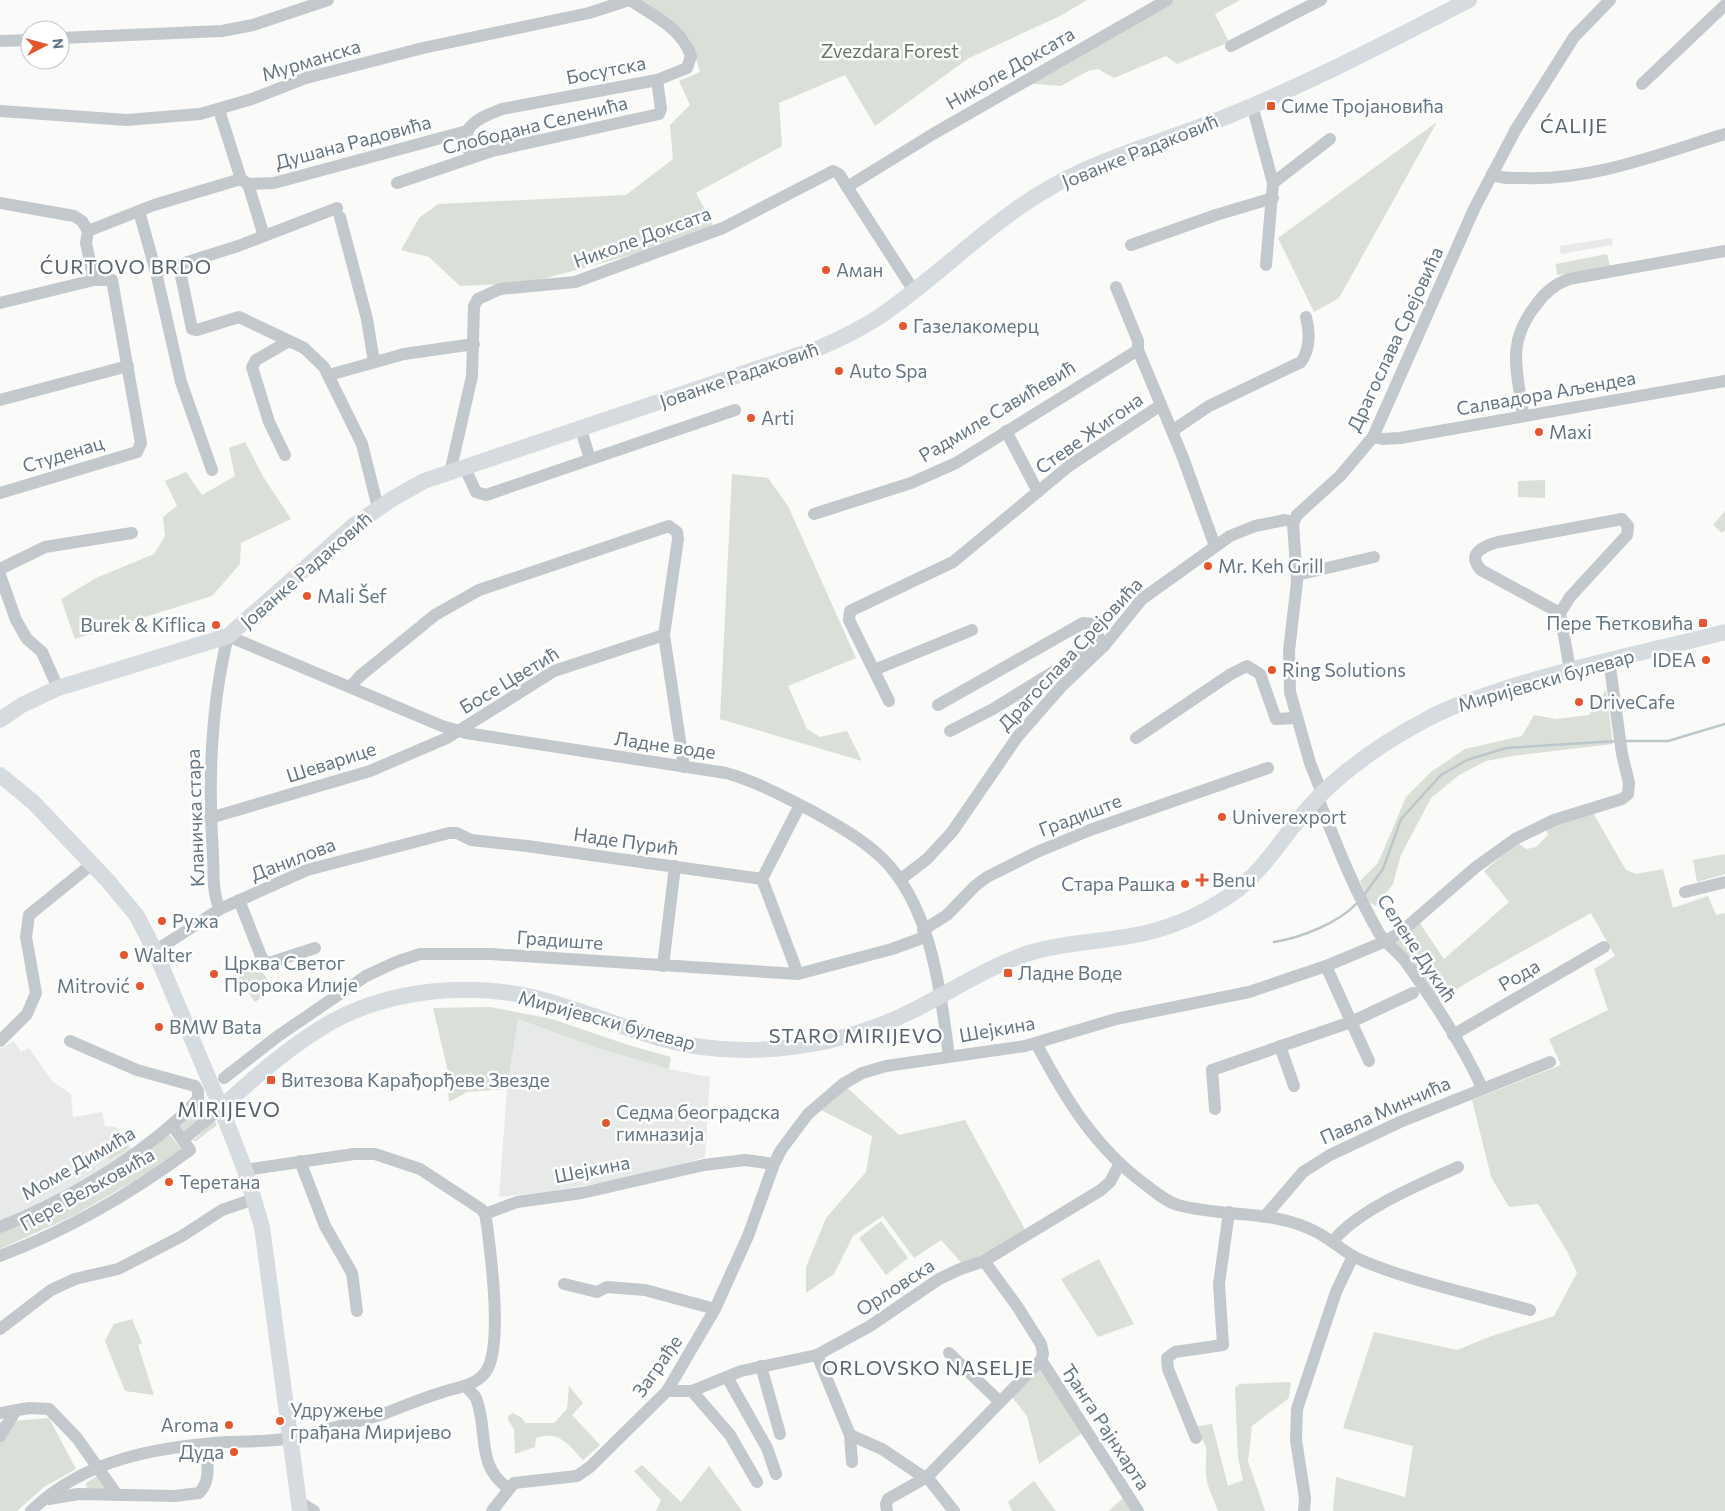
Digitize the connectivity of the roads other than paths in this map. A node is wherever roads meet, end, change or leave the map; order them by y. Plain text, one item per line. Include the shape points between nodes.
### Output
1 (328, 0) edge
2 (629, 0) edge
3 (1168, 0) edge
4 (1321, 0) edge
5 (1610, 0) edge
6 (1458, 2) edge
7 (1725, 5) edge
8 (70, 38) edge
9 (20, 40) edge
10 (0, 41) edge
11 (1231, 46) dead end
12 (657, 80) junction
13 (1642, 84) dead end
14 (1252, 105) junction
15 (219, 110) junction
16 (0, 111) edge
17 (467, 130) junction
18 (1725, 134) edge
19 (1330, 139) dead end
20 (470, 157) junction
21 (1492, 174) junction
22 (244, 182) junction
23 (397, 183) dead end
24 (1274, 183) junction
25 (847, 187) junction
26 (1273, 198) junction
27 (0, 203) edge
28 (139, 211) junction
29 (88, 231) junction
30 (264, 236) junction
31 (1131, 245) dead end
32 (1725, 251) edge
33 (1266, 265) dead end
34 (179, 266) junction
35 (156, 272) junction
36 (94, 280) junction
37 (1116, 287) dead end
38 (914, 291) junction
39 (0, 303) edge
40 (1306, 317) dead end
41 (289, 341) junction
42 (474, 344) junction
43 (1138, 350) junction
44 (374, 362) junction
45 (128, 366) junction
46 (328, 375) junction
47 (1725, 381) edge
48 (0, 400) edge
49 (1161, 405) junction
50 (735, 410) dead end
51 (1523, 416) junction
52 (581, 430) junction
53 (1006, 431) junction
54 (1172, 431) junction
55 (1373, 436) junction
56 (285, 455) dead end
57 (590, 459) junction
58 (212, 470) dead end
59 (458, 470) junction
60 (1038, 492) junction
61 (0, 493) edge
62 (378, 508) junction
63 (814, 514) dead end
64 (1294, 522) junction
65 (132, 533) dead end
66 (1215, 546) junction
67 (1374, 557) dead end
68 (0, 569) edge
69 (0, 575) edge
70 (1297, 575) junction
71 (1560, 613) junction
72 (972, 630) dead end
73 (1725, 632) edge
74 (664, 635) junction
75 (228, 636) junction
76 (1104, 646) junction
77 (1608, 660) junction
78 (874, 670) junction
79 (1570, 670) junction
80 (350, 687) junction
81 (58, 688) junction
82 (889, 701) dead end
83 (938, 705) dead end
84 (1296, 718) junction
85 (0, 720) edge
86 (459, 731) junction
87 (950, 731) dead end
88 (1136, 738) dead end
89 (684, 767) junction
90 (1268, 768) dead end
91 (0, 775) edge
92 (1320, 795) junction
93 (800, 805) junction
94 (210, 818) junction
95 (484, 842) joint
96 (92, 864) junction
97 (675, 866) junction
98 (762, 878) junction
99 (900, 879) junction
100 (1725, 882) edge
101 (1685, 892) dead end
102 (239, 900) junction
103 (220, 908) junction
104 (924, 933) junction
105 (1386, 940) junction
106 (1604, 947) dead end
107 (315, 948) dead end
108 (155, 951) junction
109 (664, 966) junction
110 (1326, 966) junction
111 (798, 974) junction
112 (1413, 993) dead end
113 (941, 996) junction
114 (1351, 1022) junction
115 (1453, 1035) junction
116 (0, 1040) edge
117 (70, 1041) dead end
118 (1036, 1044) junction
119 (1280, 1046) junction
120 (949, 1056) junction
121 (1369, 1061) dead end
122 (1550, 1062) dead end
123 (224, 1078) dead end
124 (1294, 1086) dead end
125 (1482, 1088) junction
126 (221, 1108) junction
127 (1215, 1108) dead end
128 (172, 1125) junction
129 (187, 1144) junction
130 (300, 1161) junction
131 (774, 1164) junction
132 (1120, 1165) junction
133 (1458, 1167) dead end
134 (245, 1170) junction
135 (254, 1199) junction
136 (1229, 1212) junction
137 (485, 1214) junction
138 (1266, 1216) junction
139 (0, 1227) edge
140 (1333, 1241) junction
141 (0, 1256) edge
142 (1353, 1256) junction
143 (984, 1261) junction
144 (564, 1284) dead end
145 (715, 1309) junction
146 (1530, 1310) dead end
147 (358, 1311) dead end
148 (0, 1329) edge
149 (949, 1353) dead end
150 (817, 1355) junction
151 (1041, 1360) junction
152 (761, 1366) junction
153 (727, 1377) junction
154 (466, 1386) junction
155 (667, 1391) junction
156 (692, 1392) junction
157 (1000, 1402) junction
158 (16, 1410) junction
159 (0, 1414) edge
160 (780, 1434) dead end
161 (850, 1434) junction
162 (0, 1436) edge
163 (289, 1438) junction
164 (1196, 1438) dead end
165 (205, 1444) junction
166 (852, 1462) dead end
167 (98, 1468) junction
168 (776, 1474) dead end
169 (926, 1478) junction
170 (757, 1482) dead end
171 (508, 1488) junction
172 (117, 1495) junction
173 (45, 1499) junction
174 (299, 1506) edge
175 (31, 1511) edge
176 (314, 1511) edge
177 (492, 1511) edge
178 (887, 1511) edge
179 (954, 1511) edge
180 (1138, 1511) edge
181 (1304, 1511) edge

1 - 8 street via 253,25 222,31
2 - 12 street, Босутска via 670,26 689,50 688,68
2 - 15 street, Мурманска via 589,13 423,48 306,78
3 - 25 street, Николе Доксата via 933,134
4 - 11 street
5 - 21 street, Драгослава Срејовића via 1561,55
6 - 14 main road, Јованке Радаковић via 1340,66
7 - 13 street
9 - 10 street
12 - 17 street, Босутска via 502,109 477,121
12 - 20 street, Слободана Селенића via 662,109 654,115
14 - 24 street
14 - 38 main road, Јованке Радаковић via 1096,165 1052,186 992,226
15 - 16 street, Мурманска via 178,117 127,120
15 - 22 street
17 - 20 street
17 - 22 street, Душана Радовића via 279,182
18 - 21 street via 1574,176 1532,179 1502,178
19 - 24 street
20 - 23 street, Слободана Селенића
21 - 55 street, Драгослава Срејовића
22 - 28 street, Душана Радовића
22 - 30 street
24 - 26 street
25 - 38 street, Николе Доксата
25 - 42 street, Николе Доксата via 839,174 833,172 724,228 575,282 509,287 478,298 474,304
26 - 31 street
26 - 33 street
27 - 29 street via 74,216
28 - 29 street, Душана Радовића
28 - 35 street
29 - 36 street via 86,243
30 - 34 street
30 - 44 street via 338,212 367,319
32 - 51 street via 1569,279 1549,290 1529,314 1517,337 1516,360
34 - 35 street
34 - 41 street via 192,329 239,317
35 - 58 street via 181,382
36 - 39 street
36 - 45 street via 112,280
37 - 43 street via 1138,341
38 - 52 main road, Јованке Радаковић via 858,330 819,348
40 - 54 street via 1309,330 1307,351 1300,362 1213,404
41 - 46 street via 310,352
41 - 56 street via 256,360 252,367 269,422
42 - 44 street via 424,350
42 - 59 street, Николе Доксата
43 - 49 street
43 - 53 street, Радмиле Савићевић
44 - 46 street
45 - 48 street
45 - 61 street, Студенац via 140,443 137,452
46 - 62 street via 362,444
47 - 51 street, Салвадора Аљендеа
49 - 54 street
49 - 60 street, Стеве Жигона via 1092,450
50 - 57 street
51 - 55 street, Салвадора Аљендеа via 1400,438 1382,440
52 - 57 street
52 - 59 main road, Јованке Радаковић
53 - 60 street, Стеве Жигона
53 - 63 street, Радмиле Савићевић via 937,472
54 - 66 street
55 - 64 street, Драгослава Срејовића via 1354,462 1301,511
57 - 59 street via 486,495 476,492
59 - 62 main road, Јованке Радаковић via 413,487
60 - 78 street, Стеве Жигона via 952,562 850,611 849,620
62 - 75 main road, Јованке Радаковић
64 - 66 street, Драгослава Срејовића via 1285,520 1255,526
64 - 70 street, Селене Дукић
65 - 68 street via 45,547
66 - 76 street, Драгослава Срејовића via 1142,598
67 - 70 street
69 - 81 street via 18,625 27,639 42,652
70 - 84 street, Селене Дукић via 1289,664 1290,692
71 - 71 street via 1570,597 1627,535 1628,526 1618,518 1483,546 1477,551 1476,564 1481,570
71 - 79 street
72 - 78 street
73 - 77 main road, Миријевски булевар
74 - 80 street via 678,539 674,528 665,526 479,590 435,615
74 - 86 street, Босе Цветић via 554,671
74 - 89 street
75 - 80 street, Ладне воде
75 - 81 main road, Јованке Радаковић
75 - 94 street, Кланичка стара via 210,745
76 - 83 street via 1091,624 1083,623
76 - 87 street via 1079,656
76 - 99 street, Драгослава Срејовића via 1061,687 1018,736 952,832 927,859
77 - 79 main road, Миријевски булевар
77 - 105 street, Шејкина via 1629,783 1625,798 1554,820 1515,838 1402,931
78 - 82 street, Стеве Жигона
79 - 92 main road, Миријевски булевар via 1440,712 1380,746
80 - 86 street, Ладне воде
81 - 85 main road, Јованке Радаковић via 22,705
84 - 88 street via 1276,719 1260,674 1253,667 1244,666
84 - 92 street, Селене Дукић
86 - 89 street, Ладне воде
86 - 94 street, Шеварице via 370,771
89 - 93 street, Ладне воде via 734,775
90 - 104 street, Градиште via 1090,830 1037,852 987,877
91 - 96 main road via 32,802
92 - 105 street, Селене Дукић via 1357,892
92 - 113 main road, Миријевски булевар via 1239,888 1196,916 1139,935 1058,945 1028,954 984,972
93 - 98 street
93 - 99 street, Ладне воде via 872,848
94 - 103 street, Кланичка стара
95 - 97 street, Наде Пурић
95 - 102 street, Данилова via 449,833 314,867
96 - 108 main road via 137,916
96 - 116 street via 29,915 26,941 36,994 26,1014
97 - 98 street, Наде Пурић
97 - 109 street
98 - 111 street
99 - 104 street, Ладне воде
100 - 101 street
102 - 103 street, Данилова
102 - 107 street via 266,964
103 - 108 street, Данилова
104 - 111 street, Градиште via 892,949
104 - 113 street, Ладне воде
105 - 110 street, Шејкина
105 - 115 street, Селене Дукић via 1414,974
106 - 115 street, Рода
108 - 126 main road
109 - 111 street, Градиште
109 - 123 street, Градиште via 473,954 430,953 410,957 366,976 278,1036
110 - 114 street
110 - 118 street, Шејкина via 1249,992 1116,1019
112 - 114 street
113 - 120 street, Ладне воде
113 - 126 main road, Миријевски булевар via 894,1020 845,1037 809,1045 763,1049 716,1048 673,1042 509,993 466,990 408,995 368,1006 329,1024 290,1050
114 - 119 street
114 - 121 street
115 - 125 street, Селене Дукић
117 - 128 street, Моме Димића via 137,1070 194,1086 199,1096 194,1105
118 - 120 street, Шејкина
118 - 132 street via 1073,1109
119 - 124 street
119 - 127 street via 1212,1070
120 - 131 street, Шејкина via 886,1066 862,1073 843,1084 808,1114
122 - 125 street, Павла Минчића
125 - 138 street, Павла Минчића via 1330,1155 1304,1172
126 - 129 street, Пере Вељковића
126 - 134 main road
128 - 129 street
128 - 139 street, Моме Димића via 102,1175
129 - 141 street, Пере Вељковића via 152,1178 71,1225
130 - 134 street
130 - 137 street via 366,1154 387,1157 432,1176
130 - 147 street via 325,1226 352,1273
131 - 137 street, Шејкина via 744,1160 704,1165 582,1193 517,1202
131 - 145 street, Заграђе via 761,1204
132 - 136 street via 1177,1205
132 - 143 street, Орловска via 1101,1190
133 - 140 street via 1393,1197
134 - 135 main road
135 - 148 street via 222,1210 182,1236 118,1268 57,1287
135 - 163 main road via 265,1245
136 - 138 street
136 - 164 street via 1219,1284 1222,1345 1174,1352 1167,1358 1168,1369
137 - 154 street via 494,1301 493,1350 484,1374
138 - 140 street via 1308,1228
140 - 142 street
142 - 146 street via 1396,1273
142 - 181 street via 1336,1292 1297,1409 1296,1440
143 - 150 street, Орловска via 939,1280 870,1326
143 - 151 street, Ђанга Рајнхарта via 1041,1344
144 - 145 street via 597,1292 606,1286 645,1290
145 - 155 street, Заграђе
149 - 157 street
150 - 152 street, Орловска
150 - 161 street
151 - 157 street
151 - 180 street, Ђанга Рајнхарта
152 - 153 street, Орловска
152 - 160 street
153 - 156 street, Орловска
153 - 168 street via 764,1442
154 - 163 street via 374,1416
154 - 171 street via 478,1406 489,1468
155 - 156 street, Орловска
155 - 171 street, Заграђе via 646,1415 577,1476 518,1482
156 - 170 street via 730,1434
157 - 169 street
158 - 159 street
158 - 162 street
158 - 167 street via 48,1409 77,1438
161 - 166 street
161 - 169 street via 882,1449
163 - 165 street
163 - 174 main road
165 - 167 street via 151,1450
165 - 172 street via 208,1475 206,1485 199,1493
167 - 172 street
167 - 173 street
169 - 178 street via 888,1499
169 - 179 street
171 - 177 street
172 - 173 street via 78,1494
173 - 175 street
174 - 176 street

